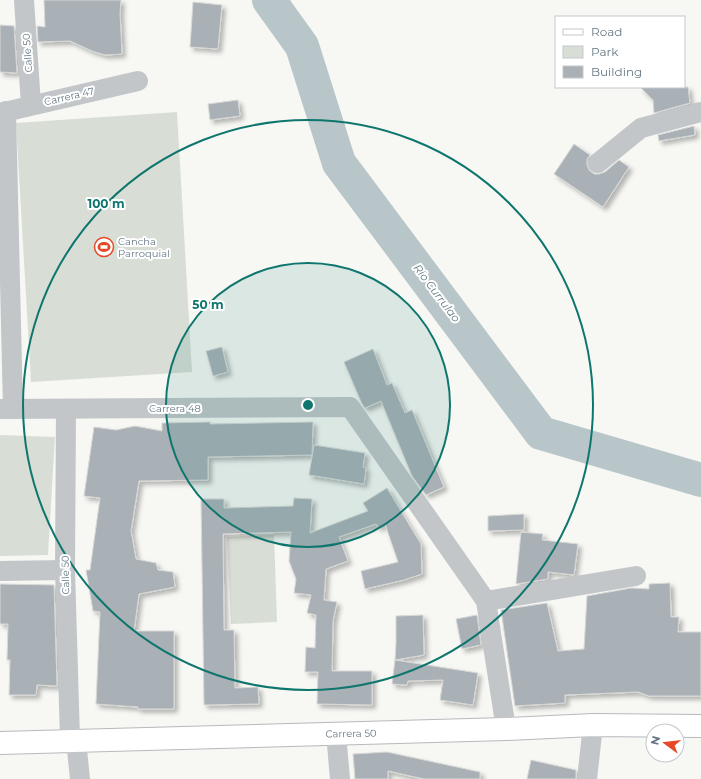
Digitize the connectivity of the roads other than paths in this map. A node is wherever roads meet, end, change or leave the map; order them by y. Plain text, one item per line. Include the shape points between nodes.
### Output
1 (24, 0) edge
2 (138, 81) dead end
3 (30, 105) junction
4 (3, 112) edge
5 (701, 112) edge
6 (598, 163) dead end
7 (6, 409) edge
8 (66, 409) junction
9 (65, 570) junction
10 (0, 571) edge
11 (636, 576) dead end
12 (486, 601) junction
13 (593, 725) junction
14 (701, 726) edge
15 (506, 729) junction
16 (336, 733) junction
17 (73, 740) junction
18 (0, 743) edge
19 (80, 779) edge
20 (340, 779) edge
21 (587, 779) edge

1 - 3 street, Calle 50
2 - 3 street, Carrera 47
3 - 4 street, Carrera 47
4 - 7 street
5 - 6 street via 641,128
7 - 8 street, Carrera 48
8 - 9 street, Calle 50
8 - 12 street, Carrera 48 via 350,407
9 - 10 street
9 - 17 street, Calle 50
11 - 12 street
12 - 15 street
13 - 14 main road, Carrera 50
13 - 15 main road, Carrera 50
13 - 21 street
15 - 16 main road, Carrera 50
16 - 17 main road, Carrera 50
16 - 20 street
17 - 18 main road, Carrera 50
17 - 19 street, Calle 50

